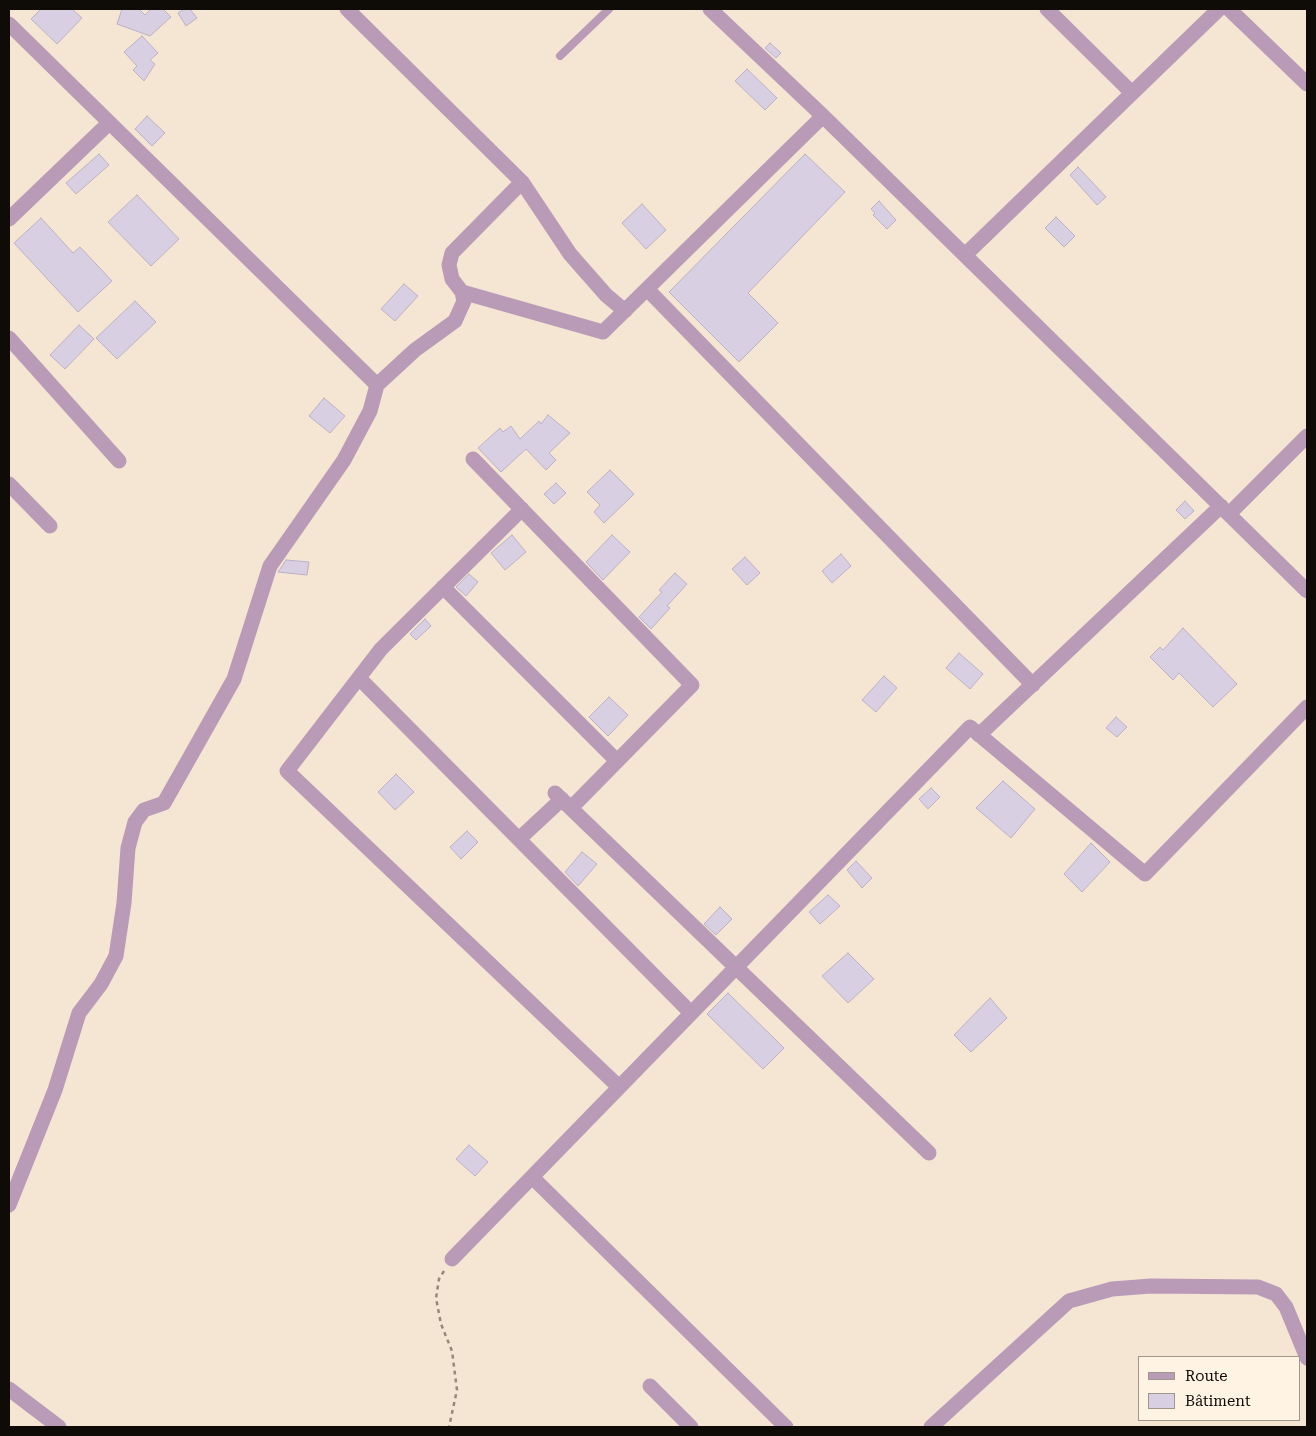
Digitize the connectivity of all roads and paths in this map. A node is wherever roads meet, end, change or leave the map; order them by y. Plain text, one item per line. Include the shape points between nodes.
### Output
1 (609, 9) edge
2 (710, 9) edge
3 (1047, 9) edge
4 (1219, 9) edge
5 (1228, 9) edge
6 (350, 10) edge
7 (9, 24) edge
8 (560, 56) dead end
9 (1307, 84) edge
10 (1132, 93) junction
11 (823, 116) junction
12 (109, 123) junction
13 (522, 182) junction
14 (9, 219) edge
15 (965, 255) junction
16 (647, 289) junction
17 (462, 292) junction
18 (625, 311) junction
19 (9, 338) edge
20 (377, 385) junction
21 (1307, 436) edge
22 (473, 459) dead end
23 (118, 461) dead end
24 (9, 484) edge
25 (522, 509) junction
26 (1225, 510) junction
27 (50, 526) dead end
28 (443, 587) junction
29 (1307, 592) edge
30 (359, 678) junction
31 (1033, 685) junction
32 (1307, 707) edge
33 (980, 735) junction
34 (617, 761) junction
35 (563, 800) junction
36 (519, 839) junction
37 (736, 967) junction
38 (691, 1013) junction
39 (619, 1087) junction
40 (929, 1153) dead end
41 (532, 1177) junction
42 (9, 1205) edge
43 (452, 1259) joint
44 (1307, 1358) edge
45 (650, 1386) dead end
46 (9, 1389) edge
47 (59, 1427) edge
48 (449, 1427) edge
49 (691, 1427) edge
50 (786, 1427) edge
51 (931, 1427) edge

1 - 8 lane
2 - 11 street
3 - 10 street
4 - 10 street
5 - 9 street
6 - 13 street
7 - 12 street
10 - 15 street
11 - 15 street
11 - 16 street
12 - 14 street
12 - 20 street
13 - 17 street via 452,253 452,279
13 - 18 street via 570,254 606,295
15 - 26 street
16 - 18 street
16 - 31 street
17 - 18 street via 603,332
17 - 20 street via 464,301 455,321 415,350
19 - 23 street
20 - 42 street via 370,411 344,460 270,566 234,679 164,804 144,810 135,822 128,848 116,956 101,984 79,1013 55,1090
21 - 26 street
22 - 25 street
24 - 27 street
25 - 28 street
25 - 34 street via 692,684
26 - 29 street
26 - 31 street
28 - 30 street via 381,648
28 - 34 street
30 - 36 street
30 - 39 street via 287,771
31 - 33 street
32 - 33 street via 1145,874
33 - 37 street via 970,727
34 - 35 street
35 - 36 street
35 - 37 street
36 - 38 street
37 - 38 street
37 - 40 street
38 - 39 street
39 - 41 street
41 - 43 street
41 - 50 street
43 - 48 path via 439,1279 436,1298 441,1324 452,1351 457,1390
44 - 51 street via 1286,1307 1276,1294 1258,1287 1150,1286 1112,1290 1068,1300
45 - 49 street
46 - 47 street

